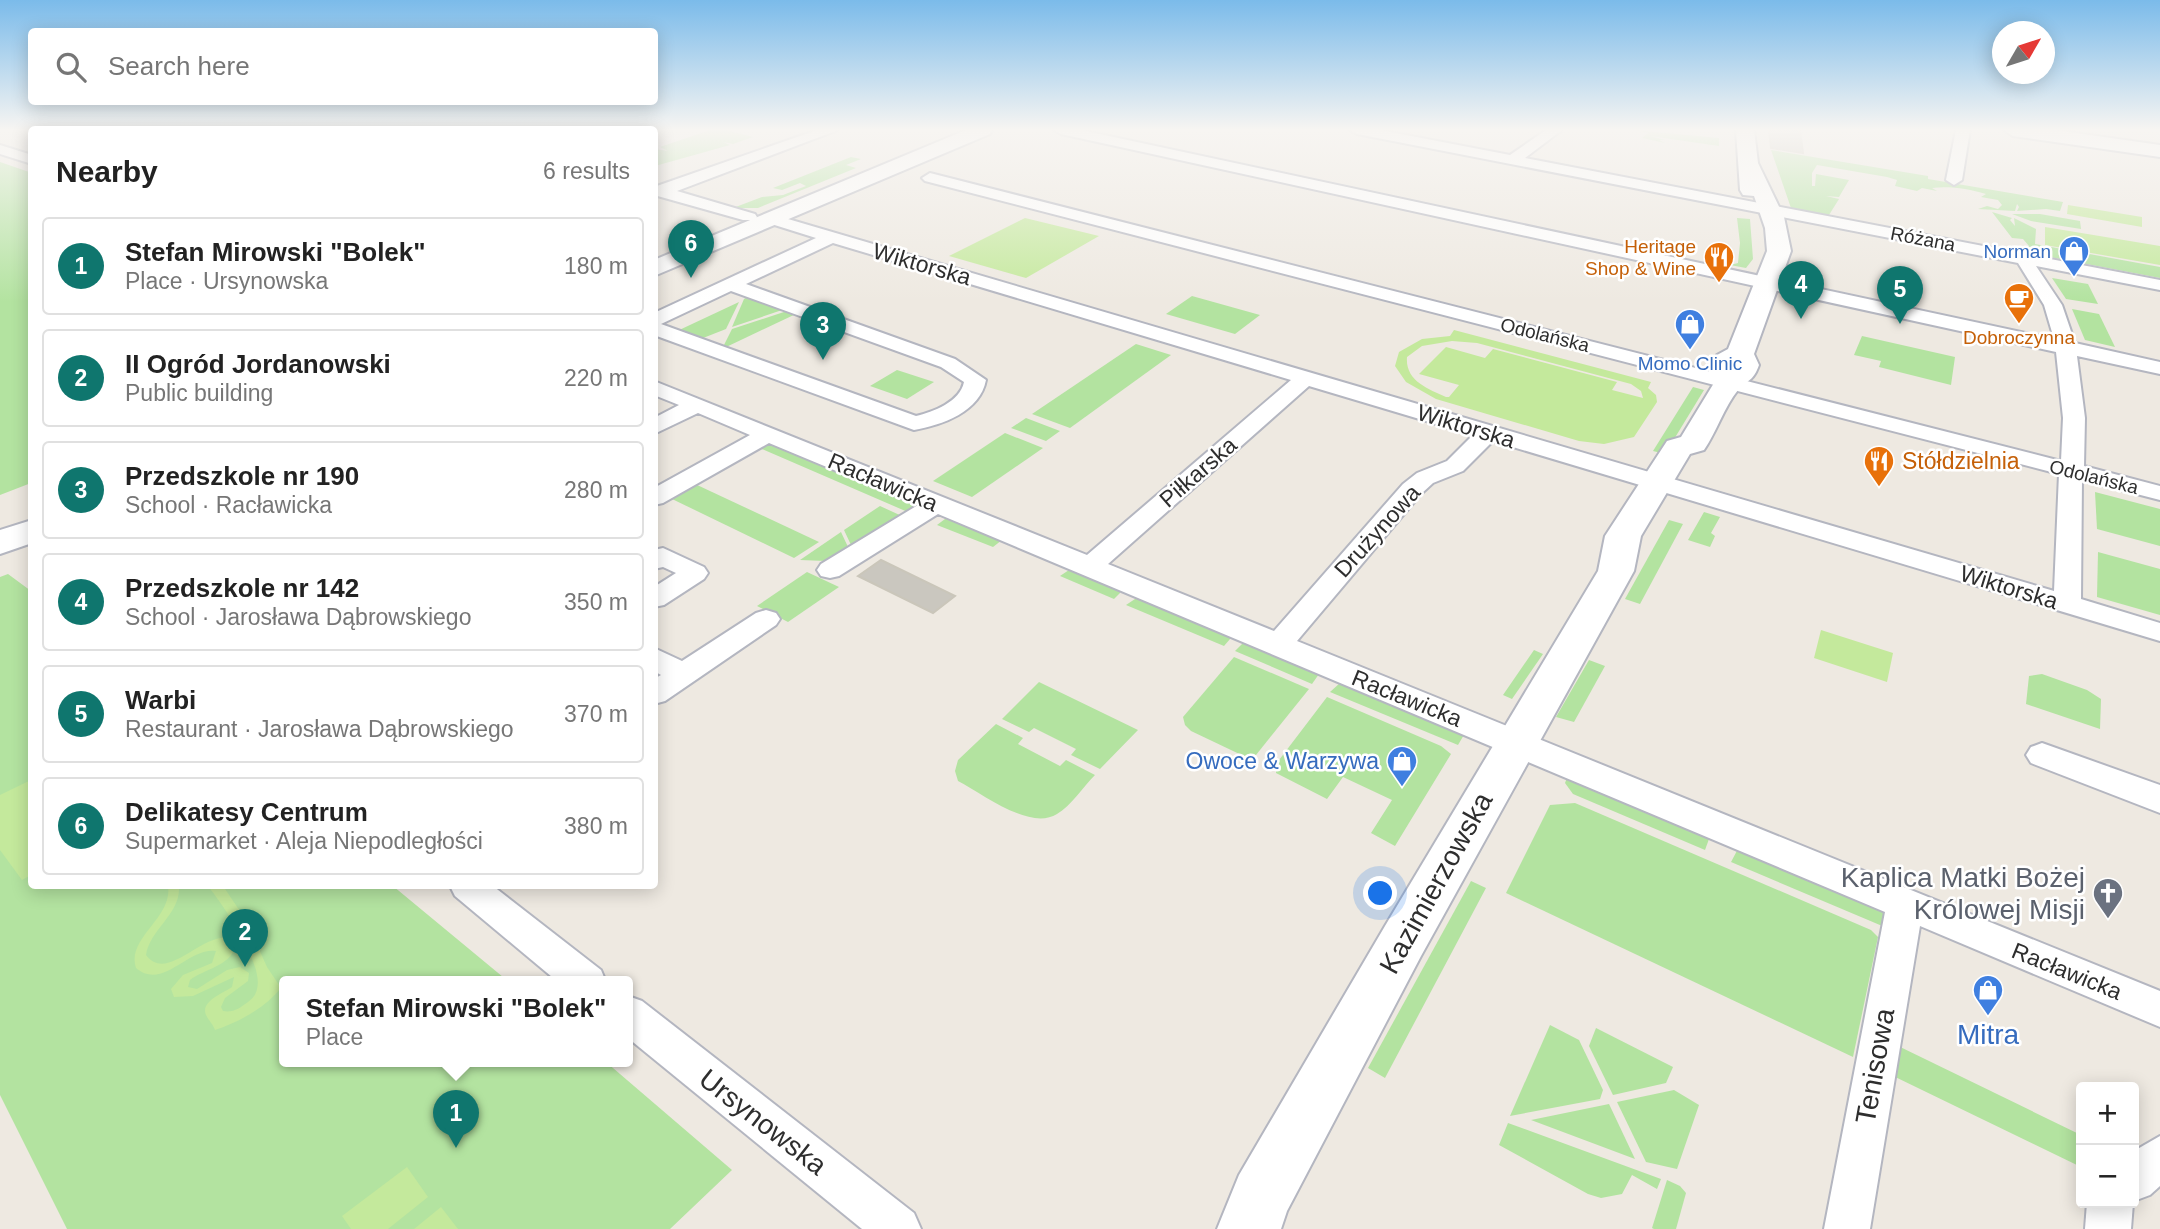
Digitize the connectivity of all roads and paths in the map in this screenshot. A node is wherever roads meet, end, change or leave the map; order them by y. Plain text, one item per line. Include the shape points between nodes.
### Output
1 (828, 187) edge
2 (838, 187) edge
3 (966, 187) edge
4 (1340, 187) edge
5 (1655, 187) edge
6 (1762, 187) edge
7 (658, 191) edge
8 (1763, 208) junction
9 (760, 218) junction
10 (831, 237) junction
11 (658, 255) edge
12 (2028, 260) junction
13 (658, 267) edge
14 (1770, 276) junction
15 (732, 285) junction
16 (2160, 285) edge
17 (658, 318) edge
18 (658, 329) edge
19 (2066, 348) junction
20 (2160, 368) edge
21 (1307, 377) junction
22 (1728, 383) junction
23 (658, 389) edge
24 (697, 405) junction
25 (658, 425) edge
26 (1488, 433) junction
27 (768, 434) junction
28 (2072, 471) junction
29 (1667, 485) junction
30 (2160, 493) edge
31 (658, 496) edge
32 (937, 504) junction
33 (28, 513) edge
34 (0, 524) edge
35 (28, 532) edge
36 (0, 543) edge
37 (658, 559) edge
38 (1088, 567) junction
39 (830, 569) dead end
40 (658, 596) edge
41 (2067, 604) junction
42 (766, 619) dead end
43 (2160, 632) edge
44 (1278, 645) junction
45 (658, 660) edge
46 (683, 675) junction
47 (658, 691) edge
48 (1516, 743) junction
49 (2042, 755) dead end
50 (2160, 800) edge
51 (472, 889) edge
52 (1905, 904) junction
53 (580, 976) edge
54 (2160, 1009) edge
55 (633, 1018) edge
56 (2160, 1158) edge
57 (2139, 1175) edge
58 (2110, 1208) edge
59 (1249, 1218) edge
60 (898, 1229) edge
61 (1847, 1229) edge
62 (2108, 1229) edge

1 - 9 street
2 - 9 street
3 - 22 street, Odolańska
4 - 14 street
5 - 8 street, Różana
6 - 8 street via 1768,198
7 - 9 street, Wiktorska
8 - 12 street, Różana
8 - 14 street
9 - 10 street, Wiktorska
9 - 11 street
9 - 13 street
10 - 15 street
10 - 21 street, Wiktorska
12 - 16 street, Różana
12 - 19 street via 2056,311
14 - 19 street
14 - 22 street, Kazimierzowska via 1740,354 1745,365 1741,376
15 - 17 street
15 - 18 street via 948,363 975,380 973,392 963,402 914,423
19 - 20 street
19 - 28 street
21 - 26 street, Wiktorska
21 - 38 street, Piłkarska
22 - 28 street, Odolańska
22 - 29 street, Kazimierzowska via 1693,443 1697,455
23 - 24 street, Racławicka
24 - 25 street
24 - 27 street, Racławicka
26 - 29 street, Wiktorska
26 - 44 street, Drużynowa via 1455,466 1425,478 1412,489
27 - 31 street
27 - 32 street, Racławicka
28 - 30 street, Odolańska
28 - 41 street
29 - 41 street, Wiktorska
29 - 48 street, Kazimierzowska via 1633,565 1616,571
32 - 38 street, Racławicka
32 - 39 street
33 - 34 street
35 - 36 street
37 - 40 street via 663,556 695,573
38 - 44 street, Racławicka
41 - 43 street, Wiktorska
42 - 46 street
44 - 48 street, Racławicka
45 - 46 street
46 - 47 street
48 - 52 street, Racławicka
48 - 59 street, Kazimierzowska
49 - 50 street
51 - 53 street
52 - 54 street, Racławicka
52 - 61 street, Tenisowa
55 - 60 street, Ursynowska
56 - 57 street
58 - 62 street

